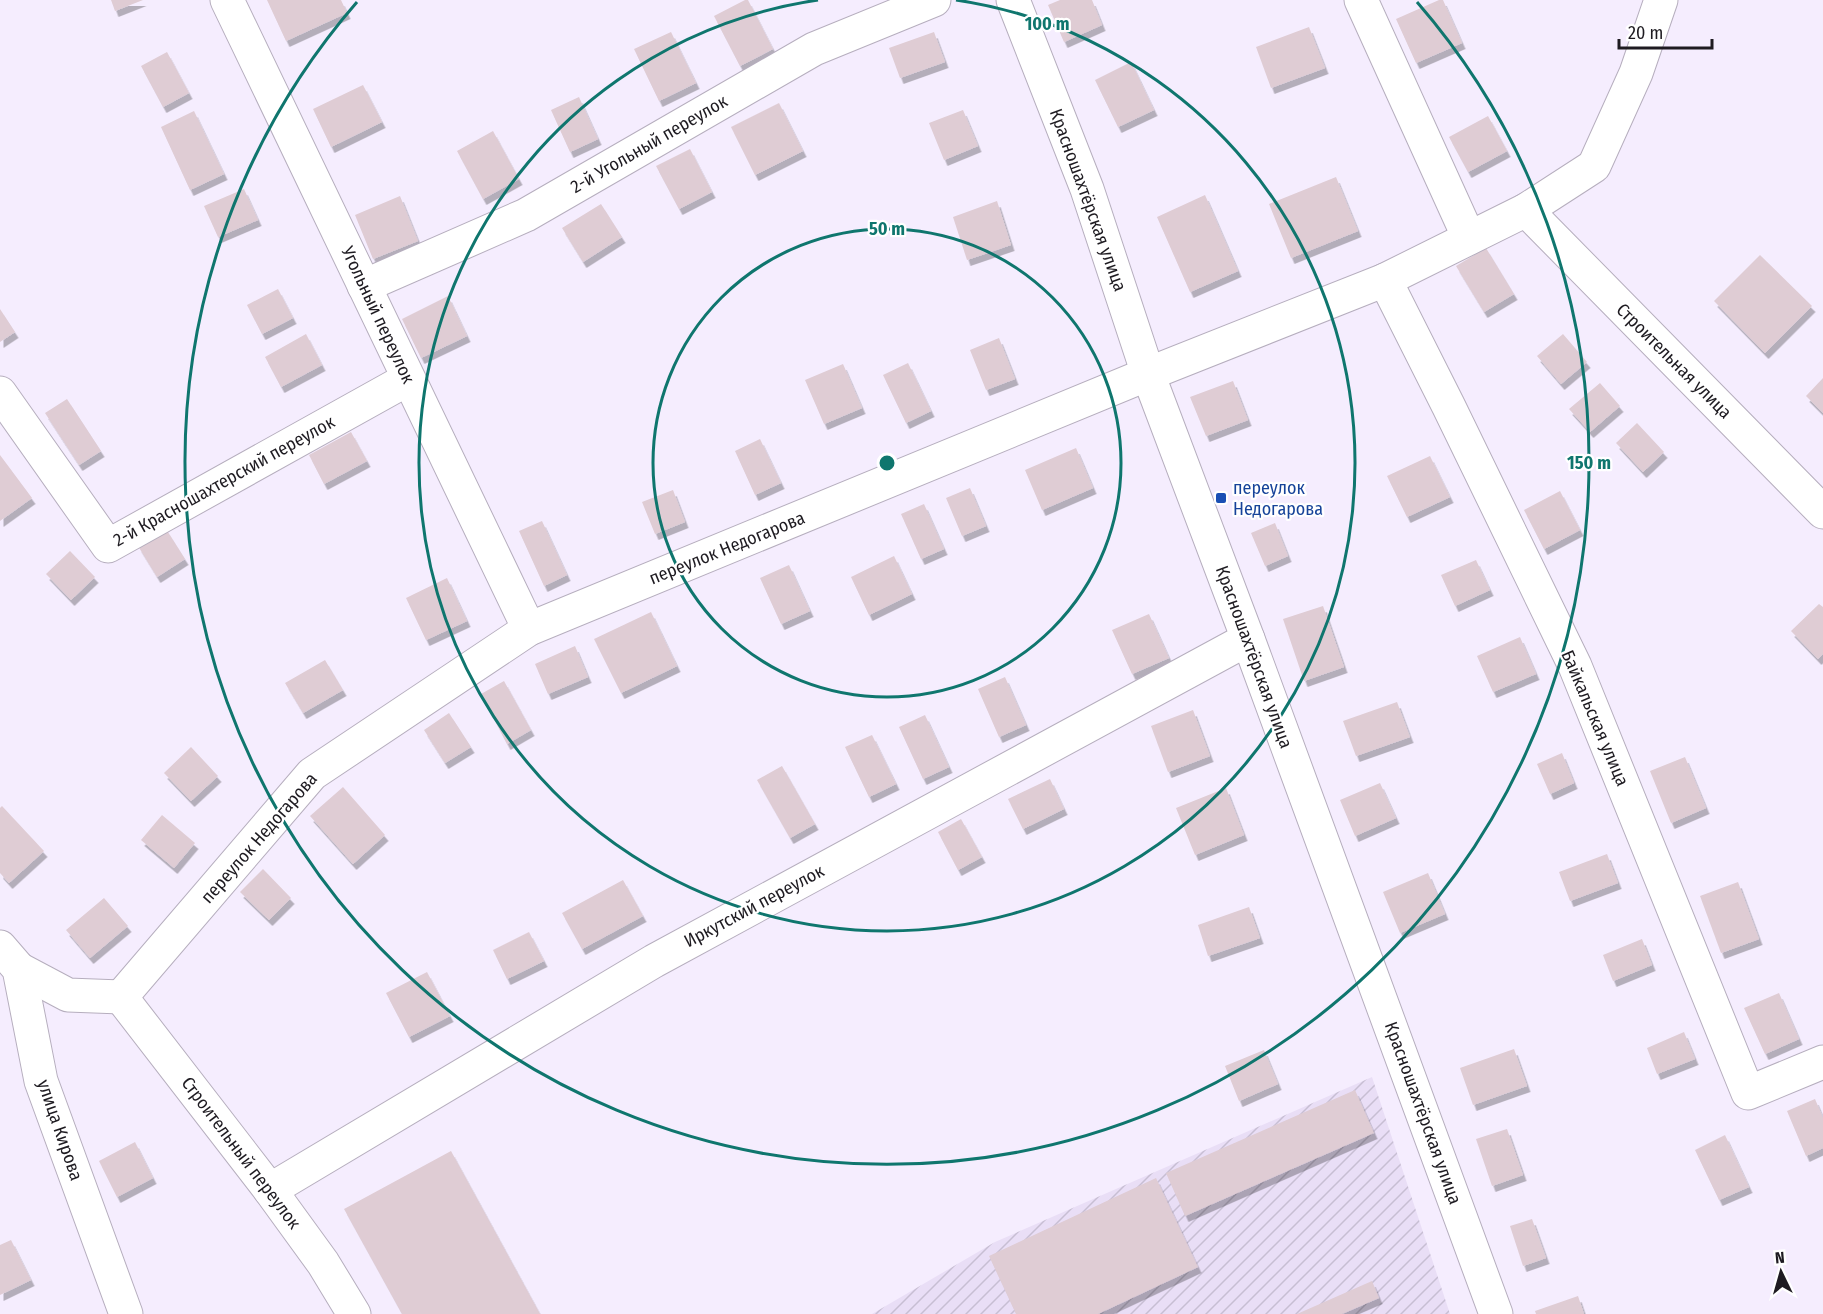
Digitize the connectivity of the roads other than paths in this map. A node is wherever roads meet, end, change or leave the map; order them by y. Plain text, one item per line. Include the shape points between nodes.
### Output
1 (227, 0) edge
2 (934, 0) edge
3 (1013, 0) edge
4 (1361, 0) edge
5 (1661, 0) edge
6 (1526, 210) junction
7 (1469, 238) junction
8 (1385, 280) junction
9 (364, 286) junction
10 (1148, 374) junction
11 (408, 379) junction
12 (0, 393) edge
13 (1823, 512) edge
14 (529, 629) junction
15 (1248, 639) junction
16 (10, 958) edge
17 (121, 997) junction
18 (1823, 1062) edge
19 (270, 1190) junction
20 (126, 1314) edge
21 (354, 1314) edge
22 (1496, 1314) edge

1 - 9 street, Угольный переулок
2 - 9 street, 2-й Угольный переулок via 814,50 526,215
3 - 10 street, Красношахтёрская улица via 1087,189
4 - 7 street
5 - 6 street, переулок Недогарова via 1636,73 1594,166
6 - 7 street, переулок Недогарова
6 - 13 street, Строительная улица
7 - 8 street, переулок Недогарова
8 - 10 street, переулок Недогарова
8 - 18 street, Байкальская улица via 1575,666 1748,1093
9 - 11 street, Угольный переулок
10 - 14 street, переулок Недогарова
10 - 15 street, Красношахтёрская улица
11 - 12 street, 2-й Красношахтерский переулок via 108,546
11 - 14 street, Угольный переулок
14 - 17 street, переулок Недогарова via 312,774
15 - 19 street, Иркутский переулок via 654,961
15 - 22 street, Красношахтёрская улица
16 - 17 street via 68,995
16 - 20 street, улица Кирова via 41,1081
17 - 19 street, Строительный переулок
19 - 21 street, Строительный переулок

